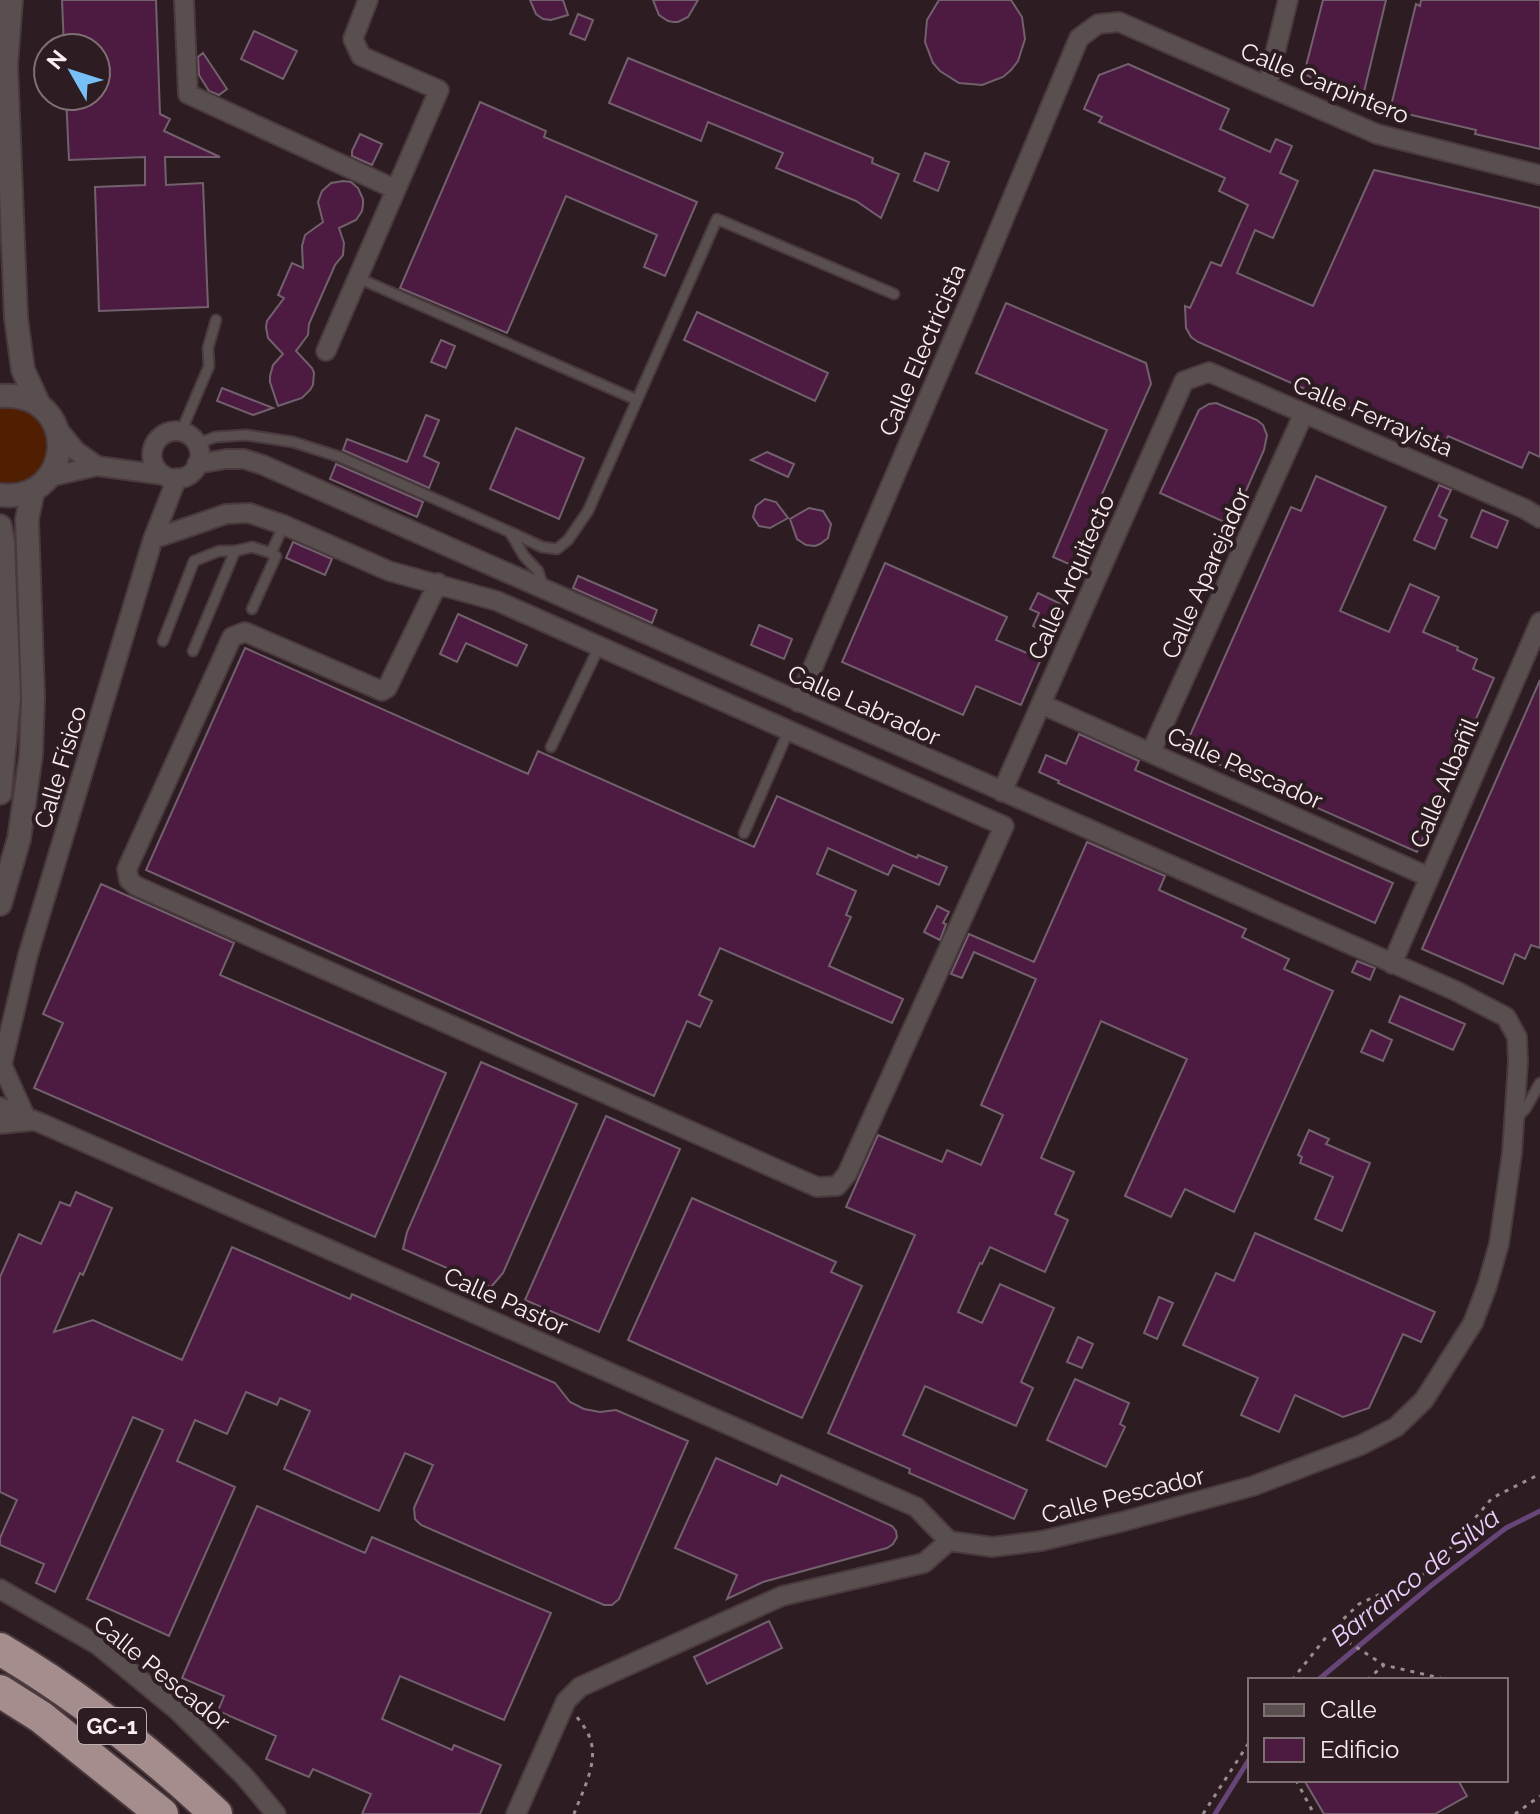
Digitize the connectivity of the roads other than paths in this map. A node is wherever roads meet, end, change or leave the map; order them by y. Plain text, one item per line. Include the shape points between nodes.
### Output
1 (11, 0) edge
2 (184, 0) edge
3 (368, 0) edge
4 (1288, 0) edge
5 (1098, 24) joint
6 (1267, 86) junction
7 (1540, 175) edge
8 (395, 189) junction
9 (358, 278) junction
10 (894, 294) dead end
11 (216, 320) dead end
12 (326, 351) dead end
13 (1184, 381) joint
14 (0, 396) edge
15 (637, 400) junction
16 (39, 405) junction
17 (1304, 413) junction
18 (57, 428) junction
19 (181, 432) junction
20 (197, 444) junction
21 (153, 447) junction
22 (197, 464) junction
23 (97, 466) junction
24 (120, 470) junction
25 (170, 476) junction
26 (41, 484) junction
27 (0, 495) edge
28 (1540, 518) edge
29 (284, 525) junction
30 (0, 526) edge
31 (510, 532) junction
32 (153, 539) junction
33 (235, 551) junction
34 (271, 553) junction
35 (438, 583) junction
36 (544, 589) junction
37 (252, 609) dead end
38 (1540, 622) edge
39 (163, 641) dead end
40 (599, 647) junction
41 (193, 651) dead end
42 (798, 702) junction
43 (1041, 704) junction
44 (788, 732) junction
45 (551, 747) dead end
46 (1151, 752) junction
47 (1002, 792) junction
48 (0, 793) edge
49 (744, 833) dead end
50 (1429, 877) junction
51 (0, 904) edge
52 (1392, 964) junction
53 (1506, 1017) joint
54 (1, 1069) edge
55 (1540, 1083) edge
56 (0, 1107) edge
57 (30, 1120) junction
58 (1513, 1123) junction
59 (0, 1124) edge
60 (949, 1541) junction
61 (0, 1589) edge
62 (0, 1649) edge
63 (0, 1691) edge
64 (0, 1712) edge
65 (139, 1814) edge
66 (162, 1814) edge
67 (216, 1814) edge
68 (276, 1814) edge
69 (516, 1814) edge

1 - 16 street via 6,65 16,318 23,370
2 - 8 street via 188,94
3 - 8 street via 353,39 361,56 439,90
4 - 6 street
5 - 6 street, Calle Carpintero via 1119,22
5 - 42 street, Calle Electricista via 1079,38
6 - 7 street, Calle Carpintero via 1377,134
8 - 9 street
9 - 12 street
9 - 15 lane
10 - 15 lane via 717,219
11 - 19 lane via 209,366
13 - 17 street, Calle Ferrayista via 1209,372
13 - 43 street, Calle Arquitecto
14 - 16 street via 21,396
15 - 31 lane via 588,511 568,540 557,549 542,547
16 - 18 street
17 - 28 street, Calle Ferrayista
17 - 46 street, Calle Aparejador
18 - 23 street
18 - 26 street via 59,458
19 - 20 street
19 - 21 street via 163,435
20 - 22 street
20 - 31 lane via 246,435 293,442 340,457
21 - 24 street
21 - 25 street via 157,469
22 - 25 street via 185,477
22 - 36 street, Calle Labrador via 244,459 263,465
23 - 24 street
23 - 26 street
24 - 25 street
25 - 32 street, Calle Físico
26 - 27 street via 13,496
26 - 51 street via 27,519 31,755 19,839
29 - 32 street via 249,513 226,514
29 - 34 lane
29 - 35 street via 389,571
30 - 48 street via 9,697
31 - 36 lane via 538,571
32 - 54 street, Calle Físico via 28,955
33 - 34 lane via 252,547
33 - 39 lane via 194,561
33 - 41 lane
34 - 37 lane via 276,556
35 - 40 street via 497,601
35 - 44 street via 382,691 245,632 232,637 127,869 129,880 802,1181 837,1186 847,1174 1004,826
36 - 42 street, Calle Labrador
38 - 50 street, Calle Albañil
40 - 44 street
40 - 45 lane
42 - 47 street, Calle Labrador
43 - 46 street, Calle Pescador
43 - 47 street, Calle Arquitecto
44 - 49 lane
46 - 50 street, Calle Pescador
47 - 52 street, Calle Labrador
50 - 52 street, Calle Albañil
52 - 53 street, Calle Labrador
53 - 58 street, Calle Pescador via 1517,1037
54 - 57 street
55 - 58 lane
56 - 57 street, Calle Pastor
57 - 59 street, Calle Pastor
57 - 60 street, Calle Pastor via 916,1507
58 - 60 street, Calle Pescador via 1499,1244 1473,1323 1424,1400 1396,1427 1253,1486 1121,1522 992,1547
60 - 69 street via 924,1563 782,1596 580,1687 566,1701
61 - 68 street, Calle Pescador via 98,1645 177,1710
62 - 67 highway, GC-1 via 131,1739
63 - 66 highway, GC-1 via 41,1717
64 - 65 highway

